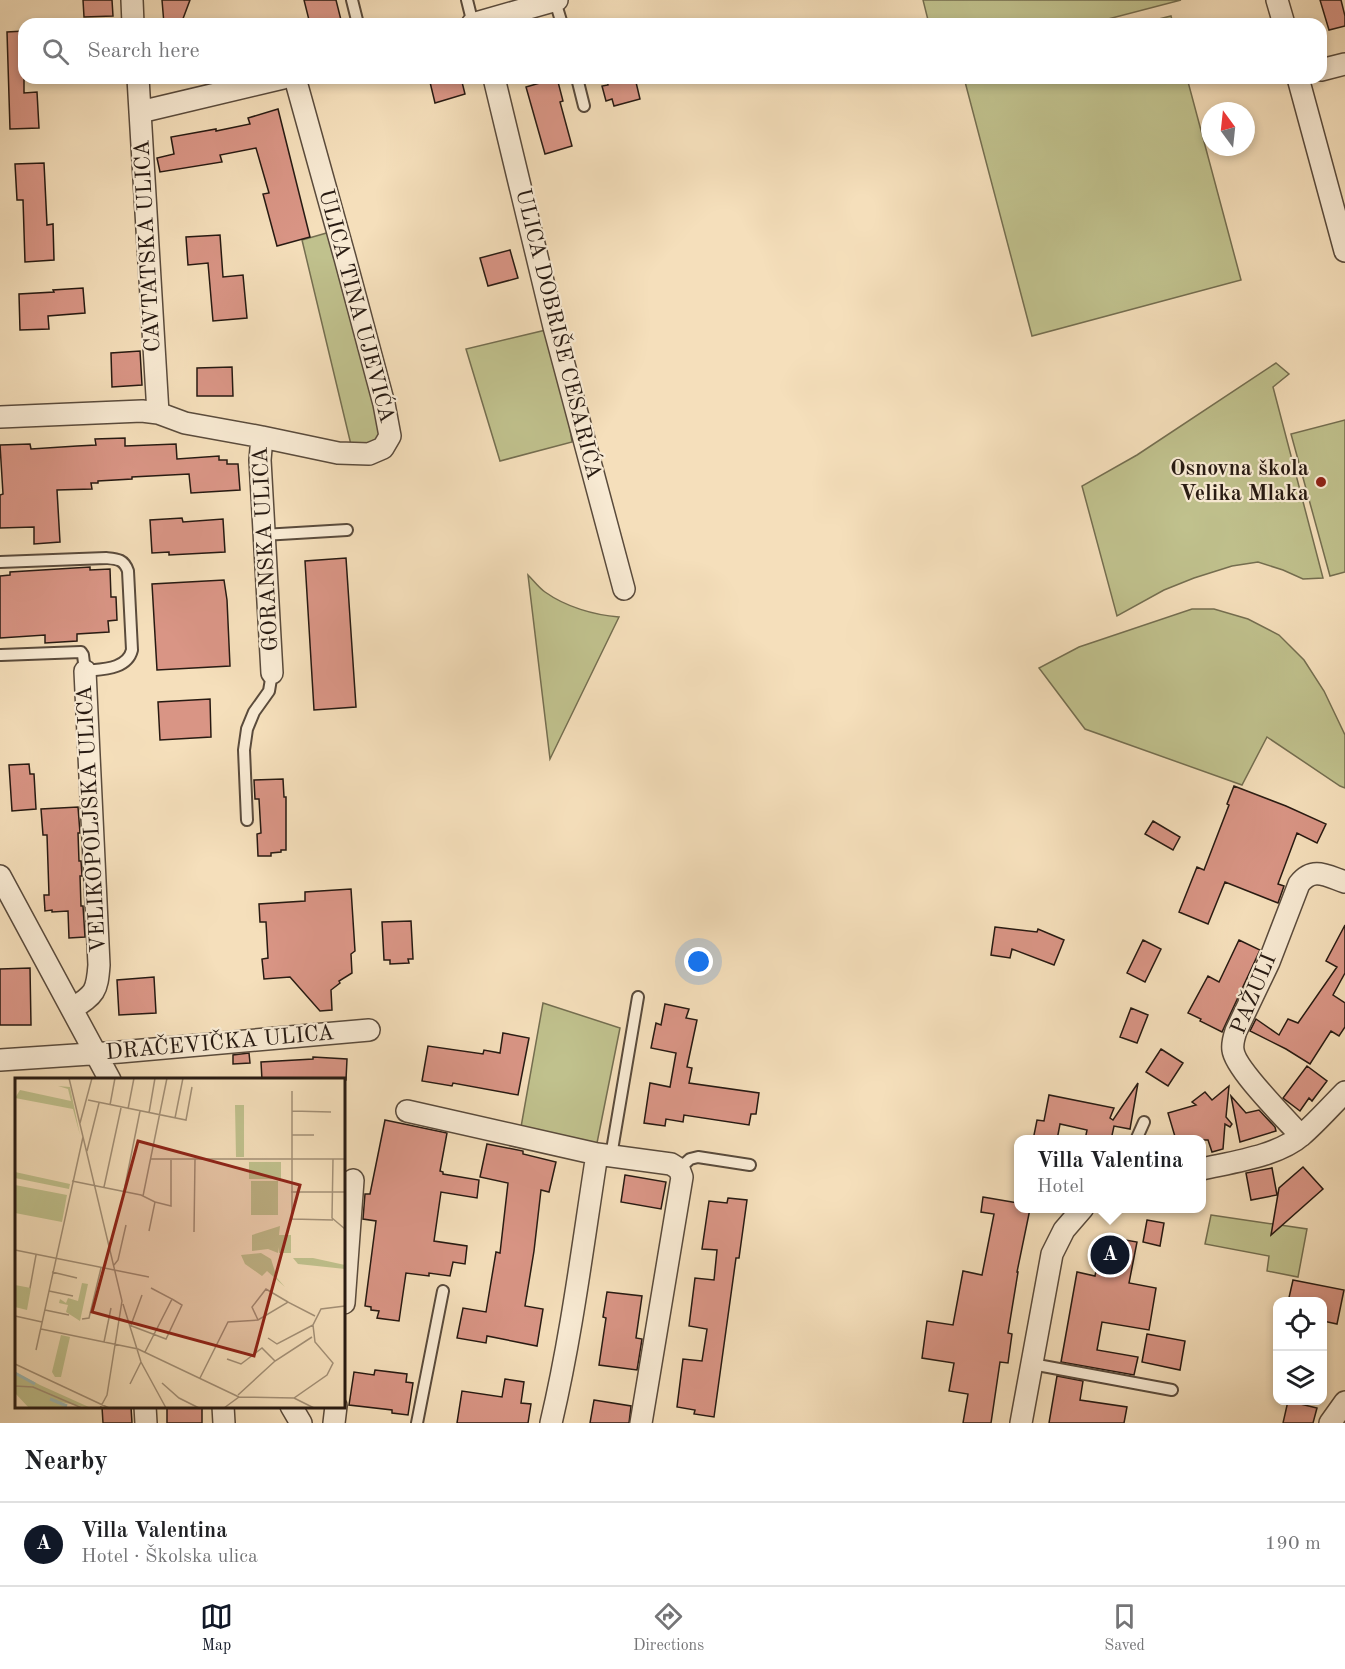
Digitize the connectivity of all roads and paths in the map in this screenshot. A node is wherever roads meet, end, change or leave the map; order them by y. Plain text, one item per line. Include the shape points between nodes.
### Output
1 (132, 0) edge
2 (352, 0) edge
3 (467, 0) edge
4 (556, 0) edge
5 (1277, 0) edge
6 (521, 5) edge
7 (134, 18) edge
8 (356, 18) edge
9 (475, 18) edge
10 (489, 18) edge
11 (560, 18) edge
12 (1282, 18) edge
13 (1345, 64) edge
14 (1327, 68) edge
15 (138, 84) edge
16 (258, 84) edge
17 (297, 84) edge
18 (495, 84) edge
19 (578, 84) edge
20 (1300, 84) edge
21 (584, 106) dead end
22 (140, 112) junction
23 (1345, 251) edge
24 (158, 413) junction
25 (0, 417) edge
26 (262, 437) junction
27 (347, 530) dead end
28 (263, 535) junction
29 (0, 562) edge
30 (624, 589) dead end
31 (1, 655) edge
32 (85, 671) junction
33 (272, 673) joint
34 (248, 820) dead end
35 (0, 876) edge
36 (1345, 882) edge
37 (638, 997) dead end
38 (72, 1009) junction
39 (369, 1030) dead end
40 (96, 1054) junction
41 (0, 1060) edge
42 (109, 1078) edge
43 (1345, 1092) edge
44 (408, 1111) dead end
45 (1144, 1122) dead end
46 (1138, 1135) edge
47 (1301, 1136) junction
48 (604, 1155) junction
49 (750, 1166) dead end
50 (1206, 1167) edge
51 (679, 1169) junction
52 (353, 1180) dead end
53 (1079, 1213) edge
54 (345, 1289) edge
55 (443, 1291) dead end
56 (1032, 1365) junction
57 (1172, 1390) dead end
58 (1345, 1402) edge
59 (223, 1408) edge
60 (292, 1408) edge
61 (336, 1408) edge
62 (224, 1423) edge
63 (301, 1423) edge
64 (334, 1423) edge
65 (417, 1423) edge
66 (551, 1423) edge
67 (641, 1423) edge
68 (1021, 1423) edge
69 (1330, 1423) edge

1 - 7 street
2 - 8 lane
3 - 9 lane
4 - 6 street
4 - 11 lane
5 - 12 street
6 - 10 street
13 - 14 street
15 - 22 street, CAVTATSKA ULICA
16 - 22 street
17 - 26 street, ULICA TINA UJEVIĆA via 390,436 383,448 369,454 338,453
18 - 30 street, ULICA DOBRIŠE CESARIĆA via 554,327
19 - 21 lane
20 - 23 street
22 - 24 street, CAVTATSKA ULICA
24 - 25 street, GORANSKA ULICA
24 - 26 street, GORANSKA ULICA via 185,423
26 - 28 street, GORANSKA ULICA
27 - 28 lane
28 - 33 street, GORANSKA ULICA
29 - 32 lane, VELIKOPOLJSKA ULICA via 106,558 122,560 126,565 131,655 117,666
31 - 32 lane via 81,652
32 - 38 street, VELIKOPOLJSKA ULICA via 99,965 97,985 90,997
33 - 34 lane via 269,691 254,712 245,739
35 - 38 street
36 - 47 street, PAŽULI via 1319,873 1305,877 1299,884 1234,1040 1233,1050 1242,1068
37 - 48 lane
38 - 40 street
39 - 40 street, DRAČEVIČKA ULICA
40 - 41 street, DRAČEVIČKA ULICA
40 - 42 street
43 - 47 street
44 - 48 street
45 - 46 lane
47 - 50 street via 1262,1154
48 - 51 street via 671,1164
48 - 66 street
49 - 51 lane via 698,1157
51 - 67 street via 682,1177
52 - 54 street
53 - 56 street via 1064,1230 1052,1254
55 - 65 lane
56 - 57 lane
56 - 68 street
58 - 69 street
59 - 62 street
60 - 63 street
61 - 64 street

